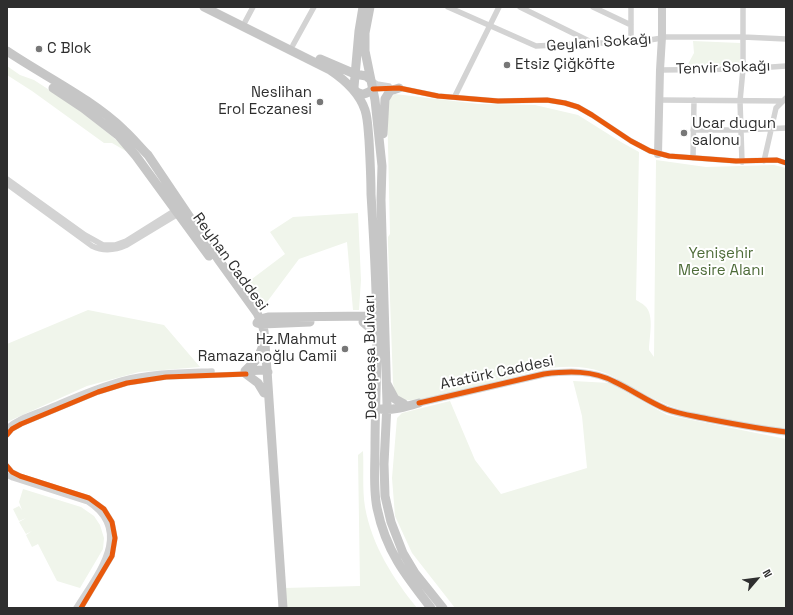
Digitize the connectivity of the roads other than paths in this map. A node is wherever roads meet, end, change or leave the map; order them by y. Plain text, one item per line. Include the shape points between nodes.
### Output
1 (204, 7) edge
2 (216, 7) edge
3 (253, 7) edge
4 (314, 7) edge
5 (363, 7) edge
6 (370, 7) edge
7 (448, 7) edge
8 (499, 7) edge
9 (520, 7) edge
10 (593, 7) edge
11 (631, 7) edge
12 (662, 7) edge
13 (743, 7) edge
14 (245, 22) junction
15 (631, 25) junction
16 (491, 26) junction
17 (742, 37) junction
18 (662, 38) junction
19 (786, 39) edge
20 (594, 43) junction
21 (631, 43) junction
22 (293, 45) junction
23 (7, 51) edge
24 (7, 58) edge
25 (786, 66) edge
26 (743, 69) junction
27 (660, 70) junction
28 (355, 74) junction
29 (372, 85) junction
30 (399, 88) junction
31 (355, 91) junction
32 (455, 96) junction
33 (660, 100) junction
34 (694, 100) junction
35 (784, 100) edge
36 (740, 101) junction
37 (786, 128) edge
38 (771, 129) junction
39 (693, 130) junction
40 (742, 130) junction
41 (658, 154) junction
42 (693, 158) junction
43 (764, 161) junction
44 (742, 162) junction
45 (786, 163) edge
46 (382, 166) junction
47 (7, 179) edge
48 (7, 184) edge
49 (180, 210) junction
50 (51, 213) junction
51 (376, 294) junction
52 (250, 302) junction
53 (287, 320) junction
54 (361, 320) junction
55 (379, 320) junction
56 (260, 322) junction
57 (377, 338) junction
58 (264, 346) junction
59 (245, 372) junction
60 (265, 372) junction
61 (386, 381) junction
62 (264, 393) junction
63 (419, 403) joint
64 (376, 406) junction
65 (403, 406) junction
66 (386, 407) junction
67 (386, 425) junction
68 (7, 428) edge
69 (786, 432) edge
70 (7, 435) edge
71 (7, 466) edge
72 (7, 474) edge
73 (279, 607) edge
74 (76, 608) edge
75 (81, 608) edge
76 (431, 608) edge
77 (443, 608) edge

1 - 31 main road via 326,68
2 - 14 main road
3 - 14 street
4 - 22 street
5 - 28 main road
6 - 29 main road, Dedepaşa Bulvarı via 365,33 365,51
7 - 16 street, Geylani Sokağı
8 - 16 street
9 - 20 street
10 - 15 street
11 - 15 street
12 - 18 main road
13 - 17 street
14 - 22 main road
15 - 21 street
16 - 20 street, Geylani Sokağı via 536,46
16 - 32 street
17 - 18 street, Geylani Sokağı
17 - 19 street, Geylani Sokağı
17 - 26 street
18 - 21 street, Geylani Sokağı
18 - 27 main road
20 - 21 street, Geylani Sokağı
22 - 28 main road
23 - 49 main road, Reyhan Caddesi via 86,101 124,130 148,155
24 - 49 main road, Reyhan Caddesi via 83,108 119,136
25 - 26 street, Tenvir Sokağı
26 - 27 street, Tenvir Sokağı
26 - 36 street
27 - 33 main road
28 - 29 main road via 366,76
28 - 31 main road
29 - 30 street
29 - 30 street
29 - 31 main road via 362,94
29 - 46 main road, Dedepaşa Bulvarı
30 - 32 street via 438,96
30 - 46 main road via 390,91 385,99
31 - 51 main road, Dedepaşa Bulvarı via 368,121
32 - 41 street via 498,101 547,100 565,103 592,115 631,141
33 - 34 street
33 - 41 main road
34 - 36 street
34 - 39 street
35 - 36 street
35 - 38 street via 776,108
36 - 40 street
37 - 38 street
38 - 40 street
38 - 43 street
39 - 40 street
39 - 42 street
40 - 44 street
41 - 42 street
42 - 44 street
43 - 44 street
43 - 45 street via 777,160
46 - 55 main road, Dedepaşa Bulvarı
47 - 50 street
48 - 50 street
49 - 50 street via 126,240 109,246 92,240
49 - 52 main road, Reyhan Caddesi
49 - 56 main road, Reyhan Caddesi
51 - 54 main road via 370,310
51 - 55 main road, Dedepaşa Bulvarı
52 - 53 main road
52 - 56 main road, Reyhan Caddesi
53 - 54 main road
53 - 56 main road via 268,317
53 - 58 main road via 274,329
54 - 55 main road
54 - 57 main road
55 - 57 main road, Dedepaşa Bulvarı
55 - 61 main road, Dedepaşa Bulvarı
56 - 58 main road
57 - 64 main road, Dedepaşa Bulvarı
58 - 59 main road via 258,358
58 - 60 main road
59 - 60 main road
59 - 62 main road via 258,383
59 - 68 street via 176,372 122,380 84,393
59 - 70 street via 159,378 115,386 21,424
60 - 62 main road
60 - 73 main road
61 - 65 main road via 395,399
61 - 66 main road, Dedepaşa Bulvarı
62 - 73 main road
63 - 65 main road
63 - 69 street, Atatürk Caddesi via 544,374 582,372 614,381 666,409 754,429
64 - 66 main road
64 - 76 main road, Dedepaşa Bulvarı via 375,491 380,518 399,566
65 - 66 main road
65 - 67 main road via 393,414
66 - 67 main road, Dedepaşa Bulvarı
67 - 77 main road, Dedepaşa Bulvarı via 385,487 391,522 409,563
71 - 75 street via 20,476 89,498 104,509 110,518 114,531 114,551
72 - 74 street via 15,479 88,502 105,520 110,541 108,553

